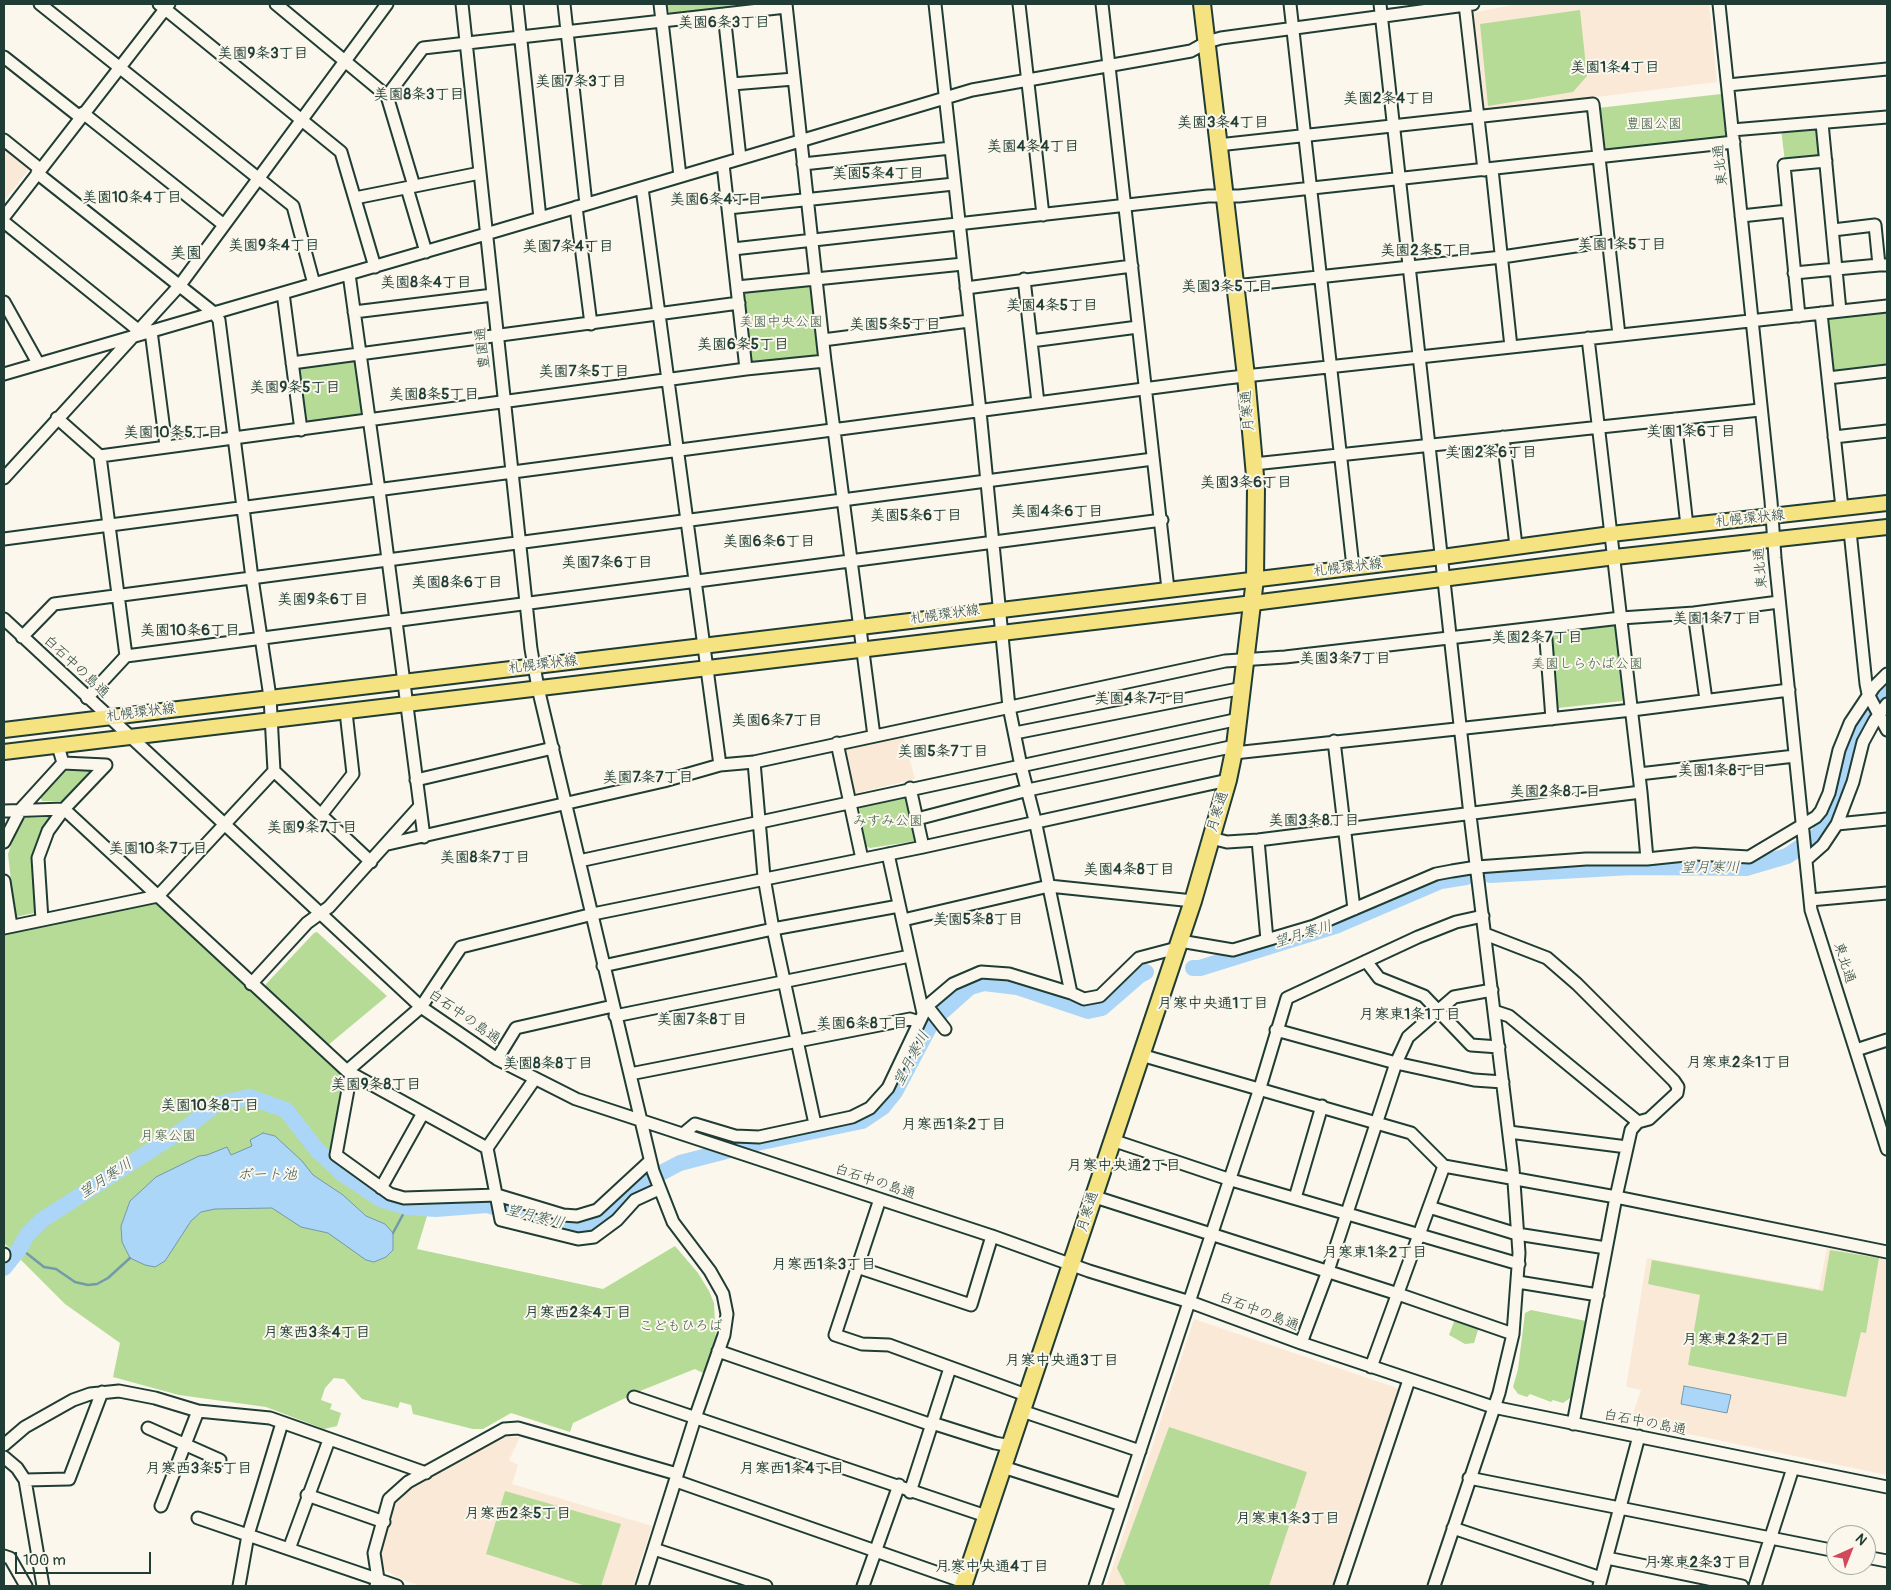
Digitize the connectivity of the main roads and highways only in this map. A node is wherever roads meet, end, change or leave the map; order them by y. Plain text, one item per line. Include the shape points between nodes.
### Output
1 (1202, 4) edge
2 (1887, 503) edge
3 (1887, 527) edge
4 (1255, 579) junction
5 (1253, 603) junction
6 (4, 730) edge
7 (4, 752) edge
8 (963, 1584) edge

1 - 4 highway, 月寒通 via 1246,376 1257,515
2 - 4 main road, 札幌環状線
3 - 5 main road, 札幌環状線 via 1615,557
4 - 5 highway, 月寒通
4 - 6 main road, 札幌環状線
5 - 7 main road, 札幌環状線
5 - 8 highway, 月寒通 via 1228,780 1178,945

